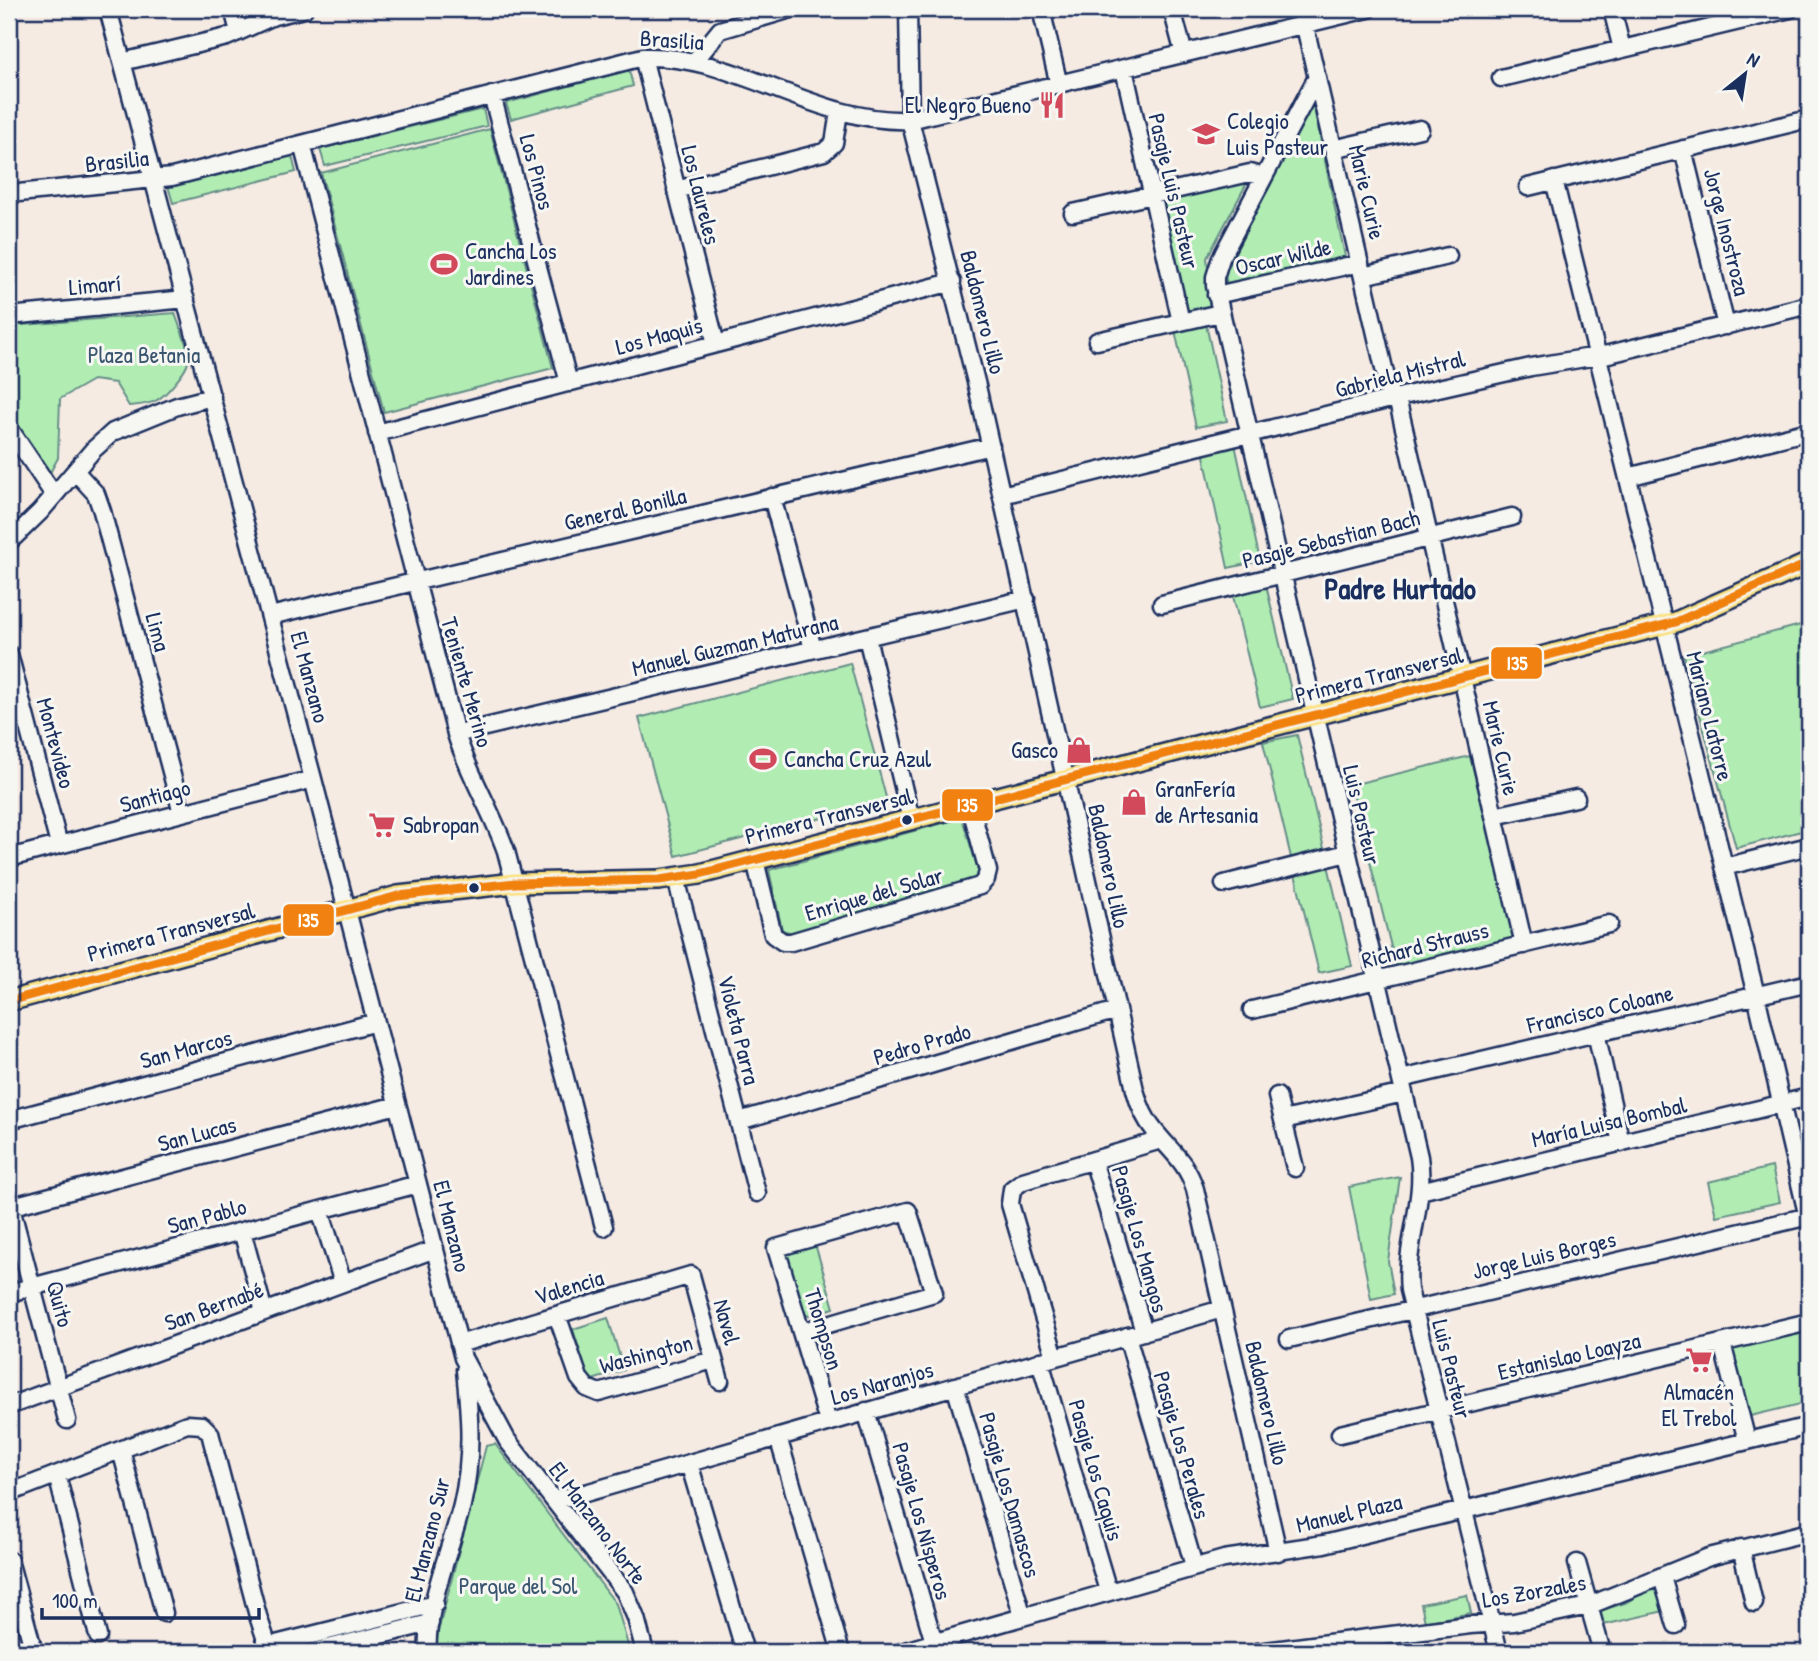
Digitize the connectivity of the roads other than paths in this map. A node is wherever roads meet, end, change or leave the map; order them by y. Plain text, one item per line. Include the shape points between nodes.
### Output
1 (108, 9) edge
2 (233, 9) edge
3 (304, 9) edge
4 (791, 9) edge
5 (908, 9) edge
6 (1041, 9) edge
7 (1172, 9) edge
8 (1368, 9) edge
9 (1612, 9) edge
10 (1790, 9) edge
11 (1303, 17) edge
12 (239, 32) junction
13 (1622, 49) junction
14 (1184, 54) junction
15 (643, 57) junction
16 (122, 62) junction
17 (694, 62) junction
18 (1124, 69) junction
19 (1317, 77) junction
20 (1501, 78) dead end
21 (1059, 85) junction
22 (492, 94) junction
23 (839, 112) junction
24 (910, 120) junction
25 (1809, 122) edge
26 (1420, 129) dead end
27 (302, 144) junction
28 (1333, 149) junction
29 (1683, 149) junction
30 (1264, 177) junction
31 (1554, 180) junction
32 (153, 181) junction
33 (1528, 187) dead end
34 (676, 190) junction
35 (9, 194) edge
36 (1152, 195) junction
37 (1073, 213) dead end
38 (1448, 256) dead end
39 (1361, 270) junction
40 (952, 282) junction
41 (1216, 295) junction
42 (186, 299) junction
43 (1809, 305) edge
44 (1220, 313) junction
45 (9, 316) edge
46 (1181, 322) junction
47 (1726, 326) junction
48 (1097, 341) dead end
49 (716, 344) junction
50 (1598, 356) junction
51 (569, 383) junction
52 (212, 397) junction
53 (1394, 398) junction
54 (9, 428) edge
55 (1809, 431) edge
56 (377, 433) junction
57 (1248, 435) junction
58 (991, 446) junction
59 (75, 471) junction
60 (1628, 477) junction
61 (54, 495) junction
62 (1002, 495) junction
63 (772, 497) junction
64 (1512, 517) dead end
65 (1429, 538) junction
66 (9, 542) edge
67 (1808, 570) edge
68 (1281, 575) junction
69 (416, 581) junction
70 (1026, 599) junction
71 (1162, 604) dead end
72 (270, 616) junction
73 (1665, 625) junction
74 (867, 637) junction
75 (813, 649) junction
76 (9, 654) edge
77 (1462, 679) junction
78 (1315, 717) junction
79 (456, 734) junction
80 (313, 779) junction
81 (1067, 780) junction
82 (1576, 797) dead end
83 (970, 805) junction
84 (182, 813) junction
85 (1494, 816) junction
86 (911, 820) junction
87 (59, 845) junction
88 (1809, 846) edge
89 (1347, 853) junction
90 (9, 858) edge
91 (755, 860) junction
92 (1724, 867) junction
93 (676, 878) junction
94 (515, 883) junction
95 (1224, 884) dead end
96 (347, 911) junction
97 (1609, 924) dead end
98 (1524, 945) junction
99 (1377, 980) junction
100 (1809, 983) edge
101 (1756, 995) junction
102 (9, 1001) edge
103 (1117, 1010) junction
104 (1252, 1010) dead end
105 (376, 1022) junction
106 (1596, 1033) junction
107 (1402, 1086) junction
108 (1278, 1096) dead end
109 (1809, 1097) edge
110 (1782, 1104) junction
111 (397, 1105) junction
112 (9, 1120) edge
113 (1283, 1120) junction
114 (739, 1121) junction
115 (1161, 1140) junction
116 (1621, 1143) junction
117 (1093, 1160) junction
118 (1295, 1168) dead end
119 (418, 1184) junction
120 (1420, 1191) junction
121 (757, 1193) dead end
122 (9, 1205) edge
123 (320, 1210) junction
124 (1809, 1218) edge
125 (604, 1227) dead end
126 (242, 1231) junction
127 (435, 1249) junction
128 (691, 1275) joint
129 (343, 1283) junction
130 (32, 1287) junction
131 (9, 1293) edge
132 (1222, 1309) junction
133 (1414, 1310) junction
134 (264, 1312) junction
135 (557, 1315) junction
136 (1809, 1322) edge
137 (801, 1332) junction
138 (1144, 1332) junction
139 (1126, 1336) junction
140 (1289, 1339) dead end
141 (1722, 1343) junction
142 (461, 1351) junction
143 (1047, 1359) junction
144 (713, 1360) junction
145 (720, 1381) dead end
146 (955, 1386) junction
147 (59, 1388) junction
148 (9, 1406) edge
149 (1439, 1410) junction
150 (866, 1411) junction
151 (67, 1420) dead end
152 (828, 1422) junction
153 (1809, 1426) edge
154 (499, 1428) junction
155 (1340, 1434) dead end
156 (778, 1437) junction
157 (471, 1438) junction
158 (1747, 1441) junction
159 (121, 1450) junction
160 (689, 1463) junction
161 (57, 1475) junction
162 (9, 1493) edge
163 (554, 1500) junction
164 (1463, 1509) junction
165 (1809, 1532) edge
166 (1741, 1548) junction
167 (1278, 1552) junction
168 (9, 1560) edge
169 (1577, 1563) dead end
170 (1194, 1566) junction
171 (1662, 1577) junction
172 (1108, 1591) junction
173 (1754, 1603) dead end
174 (435, 1604) junction
175 (1588, 1606) junction
176 (164, 1613) dead end
177 (1023, 1616) junction
178 (430, 1623) junction
179 (1492, 1623) junction
180 (1676, 1625) dead end
181 (98, 1636) dead end
182 (934, 1642) junction
183 (1390, 1644) edge
184 (269, 1649) edge
185 (34, 1652) edge
186 (312, 1652) edge
187 (428, 1652) edge
188 (645, 1652) edge
189 (746, 1652) edge
190 (841, 1652) edge
191 (901, 1652) edge
192 (1257, 1652) edge
193 (1499, 1652) edge
194 (1602, 1652) edge

1 - 16 street, El Manzano
2 - 12 street
3 - 12 street
4 - 17 street via 720,30
5 - 24 street, Baldomero Lillo
6 - 21 street
7 - 14 street
8 - 11 street, Brasilia
9 - 13 street
10 - 13 street
11 - 14 street, Brasilia
11 - 19 street
12 - 16 street
13 - 20 street
14 - 18 street, Brasilia
15 - 17 street, Brasilia
15 - 22 street, Brasilia
15 - 34 street, Los Laureles
16 - 32 street, El Manzano
17 - 23 street, Brasilia
18 - 21 street, Brasilia
18 - 36 street, Pasaje Luis Pasteur
19 - 28 street, Marie Curie
19 - 30 street, Luis Pasteur
21 - 24 street, Brasilia
22 - 27 street, Brasilia
22 - 51 street, Los Pinos
23 - 24 street, Brasilia
23 - 34 street via 834,143 824,152
24 - 40 street, Baldomero Lillo
25 - 29 street
26 - 28 street
27 - 32 street, Brasilia
27 - 56 street, Teniente Merino
28 - 39 street, Marie Curie
29 - 31 street
29 - 47 street, Jorge Inostroza
30 - 36 street via 1250,173
30 - 41 street, Luis Pasteur via 1217,267
31 - 33 street
31 - 50 street, Mariano Latorre
32 - 35 street, Brasilia
32 - 42 street, El Manzano
34 - 49 street, Los Laureles
36 - 37 street
36 - 46 street, Pasaje Luis Pasteur
38 - 39 street, Oscar Wilde
39 - 41 street, Oscar Wilde
39 - 53 street, Marie Curie
40 - 49 street, Los Maquis
40 - 58 street, Baldomero Lillo
41 - 44 street, Luis Pasteur
42 - 45 street, Limarí
42 - 52 street, El Manzano
43 - 47 street, Gabriela Mistral
44 - 46 street
44 - 57 street, Luis Pasteur
46 - 48 street
47 - 50 street, Gabriela Mistral
49 - 51 street, Los Maquis
50 - 53 street, Gabriela Mistral
50 - 60 street, Mariano Latorre
51 - 56 street, Los Maquis
52 - 59 street via 124,426 103,440
52 - 72 street, El Manzano
53 - 57 street, Gabriela Mistral
53 - 65 street, Marie Curie
54 - 61 street
55 - 60 street
56 - 69 street, Teniente Merino
57 - 62 street, Gabriela Mistral
57 - 68 street, Luis Pasteur
58 - 62 street, Baldomero Lillo
58 - 63 street, General Bonilla
59 - 61 street
59 - 84 street, Lima via 96,494 102,511
60 - 73 street, Mariano Latorre
61 - 66 street
62 - 70 street, Baldomero Lillo
63 - 69 street, General Bonilla
63 - 75 street
64 - 65 street, Pasaje Sebastian Bach
65 - 68 street, Pasaje Sebastian Bach
65 - 77 street, Marie Curie
67 - 73 main road, Primera Transversal
68 - 71 street, Pasaje Sebastian Bach
68 - 78 street, Luis Pasteur
69 - 72 street, General Bonilla
69 - 79 street, Teniente Merino
70 - 74 street, Manuel Guzman Maturana
70 - 81 street, Baldomero Lillo
72 - 80 street, El Manzano
73 - 77 main road, Primera Transversal
73 - 92 street, Mariano Latorre
74 - 75 street, Manuel Guzman Maturana
74 - 86 street
75 - 79 street, Manuel Guzman Maturana
76 - 87 street, Montevideo
77 - 78 main road, Primera Transversal
77 - 85 street, Marie Curie
78 - 81 main road, Primera Transversal
78 - 89 street, Luis Pasteur
79 - 94 street, Teniente Merino via 499,830
80 - 84 street, Santiago
80 - 96 street, El Manzano
81 - 83 main road, Primera Transversal
81 - 103 street, Baldomero Lillo
82 - 85 street
83 - 86 main road, Primera Transversal
83 - 91 street, Enrique del Solar via 988,866 980,886 791,942 774,934
84 - 87 street, Santiago
85 - 98 street, Marie Curie
86 - 91 main road, Primera Transversal
87 - 90 street, Santiago
88 - 92 street
89 - 95 street
89 - 99 street, Luis Pasteur
91 - 93 main road, Primera Transversal
92 - 101 street, Mariano Latorre
93 - 94 main road, Primera Transversal
93 - 114 street, Violeta Parra
94 - 96 main road, Primera Transversal via 398,897
94 - 125 street, Teniente Merino
96 - 102 main road, Primera Transversal
96 - 105 street, El Manzano
97 - 98 street, Richard Strauss
98 - 99 street, Richard Strauss
99 - 104 street, Richard Strauss
99 - 107 street, Luis Pasteur
100 - 101 street, Francisco Coloane
101 - 106 street, Francisco Coloane
101 - 110 street, Mariano Latorre
103 - 114 street, Pedro Prado
103 - 115 street, Baldomero Lillo via 1139,1104
105 - 111 street, El Manzano
105 - 112 street, San Marcos
106 - 107 street, Francisco Coloane
106 - 116 street
107 - 113 street, Francisco Coloane
107 - 120 street, Luis Pasteur via 1419,1157
108 - 113 street
109 - 110 street, María Luisa Bombal
110 - 116 street, María Luisa Bombal
110 - 124 street, Mariano Latorre
111 - 119 street, El Manzano
111 - 122 street, San Lucas
113 - 118 street
114 - 121 street, Violeta Parra
115 - 117 street
115 - 132 street, Baldomero Lillo via 1177,1154 1192,1180
116 - 120 street, María Luisa Bombal
117 - 138 street, Pasaje Los Mangos
117 - 143 street, Pasaje Los Caquis via 1023,1181 1010,1194
119 - 123 street, San Pablo
119 - 127 street, El Manzano
120 - 133 street, Luis Pasteur via 1408,1274
122 - 130 street, Quito
123 - 126 street, San Pablo
123 - 129 street
124 - 133 street, Jorge Luis Borges
126 - 130 street, San Pablo
126 - 134 street
127 - 129 street, San Bernabé
127 - 142 street, El Manzano
128 - 135 street, Valencia
128 - 144 street, Navel
129 - 134 street, San Bernabé
130 - 131 street, San Pablo
130 - 147 street, Quito
132 - 138 street, Los Naranjos
132 - 167 street, Baldomero Lillo
133 - 140 street, Jorge Luis Borges
133 - 149 street, Luis Pasteur
134 - 147 street, San Bernabé
135 - 142 street, Valencia
135 - 144 street, Washington via 579,1378 599,1393
136 - 141 street, Estanislao Loayza
137 - 137 street, Thompson via 776,1248 908,1211 934,1293
137 - 152 street, Thompson
138 - 139 street, Los Naranjos
139 - 143 street, Los Naranjos
139 - 170 street, Pasaje Los Perales
141 - 149 street, Estanislao Loayza
141 - 158 street
142 - 154 street, El Manzano
142 - 157 street, El Manzano
143 - 146 street, Los Naranjos
143 - 172 street, Pasaje Los Caquis
144 - 145 street, Navel
146 - 150 street, Los Naranjos
146 - 177 street, Pasaje Los Damascos
147 - 148 street, San Bernabé
147 - 151 street, Quito
149 - 155 street, Estanislao Loayza
149 - 164 street, Luis Pasteur
150 - 152 street, Los Naranjos
150 - 182 street, Pasaje Los Nísperos
152 - 156 street, Los Naranjos
153 - 158 street, Manuel Plaza
154 - 157 street
154 - 163 street, El Manzano Norte
156 - 160 street, Los Naranjos
156 - 190 street
157 - 174 street, El Manzano Sur via 467,1480
158 - 164 street, Manuel Plaza
159 - 161 street
159 - 176 street
159 - 184 street via 192,1423 210,1433
160 - 163 street, Los Naranjos
160 - 189 street
161 - 162 street
161 - 181 street
163 - 188 street, El Manzano Norte via 625,1592
164 - 167 street, Manuel Plaza
164 - 179 street, Luis Pasteur
165 - 166 street, Los Zorzales
166 - 171 street, Los Zorzales
166 - 173 street
167 - 170 street, Manuel Plaza
168 - 185 street
169 - 175 street
170 - 172 street, Manuel Plaza
171 - 175 street, Los Zorzales
171 - 180 street
172 - 177 street, Manuel Plaza
174 - 178 street, El Manzano Sur
174 - 184 street
175 - 179 street, Los Zorzales
175 - 194 street
177 - 182 street, Manuel Plaza
178 - 186 street
178 - 187 street, El Manzano Sur
179 - 183 street, Los Zorzales
179 - 193 street, Luis Pasteur
182 - 191 street, Manuel Plaza
183 - 192 street, Los Zorzales

